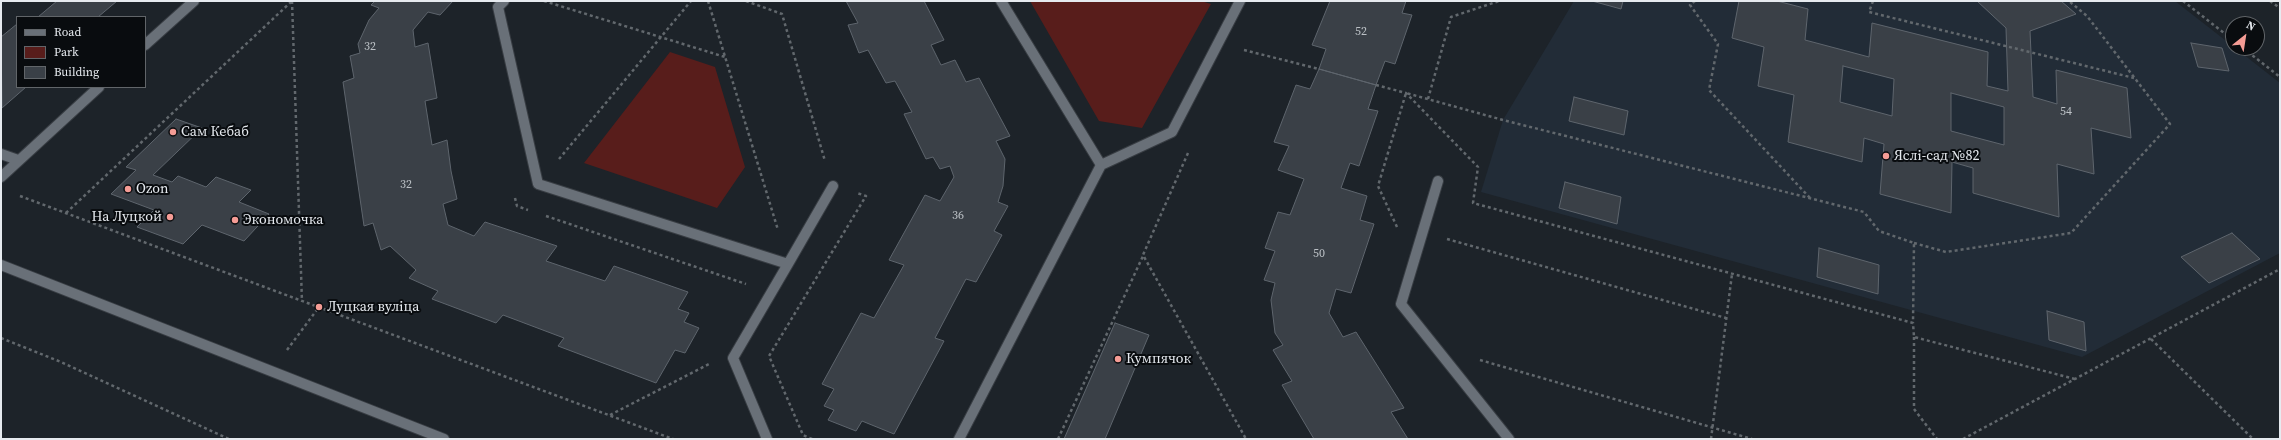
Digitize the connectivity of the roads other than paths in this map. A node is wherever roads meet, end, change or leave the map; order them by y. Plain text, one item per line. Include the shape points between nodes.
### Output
1 (194, 1) edge
2 (504, 1) edge
3 (1001, 1) edge
4 (1240, 1) edge
5 (146, 44) edge
6 (98, 88) edge
7 (1, 154) edge
8 (18, 160) junction
9 (1102, 165) junction
10 (1, 177) edge
11 (1438, 181) dead end
12 (833, 186) road end
13 (788, 264) junction
14 (1, 265) edge
15 (444, 439) edge
16 (767, 439) edge
17 (959, 439) edge
18 (1509, 439) edge

1 - 5 main road
2 - 13 main road via 498,7 538,184
3 - 9 main road
4 - 9 main road via 1172,132
6 - 8 main road
7 - 8 main road
8 - 10 main road
9 - 17 main road
11 - 18 main road via 1401,304
12 - 13 main road
13 - 16 main road via 733,358
14 - 15 main road

